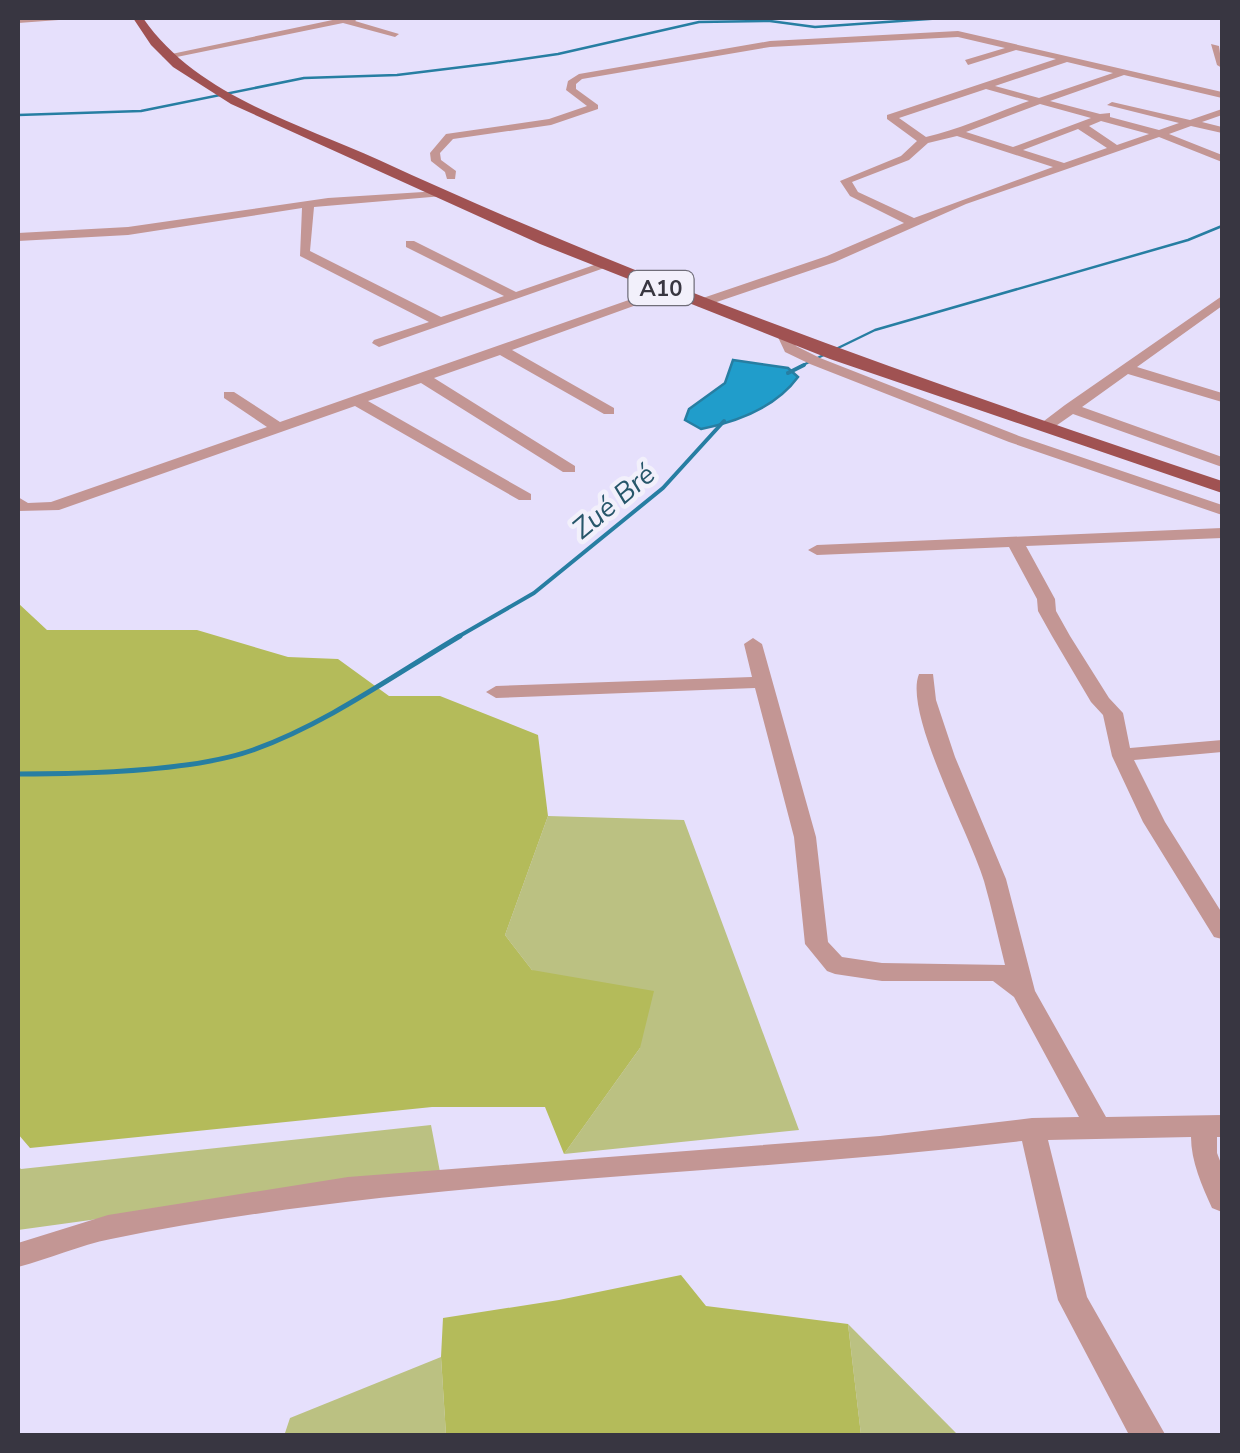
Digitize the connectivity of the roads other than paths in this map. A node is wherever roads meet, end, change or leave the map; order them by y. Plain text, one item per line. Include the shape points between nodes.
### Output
1 (82, 18) edge
2 (138, 18) edge
3 (355, 18) edge
4 (18, 20) edge
5 (342, 20) junction
6 (396, 34) dead end
7 (1021, 46) junction
8 (1214, 46) dead end
9 (167, 56) junction
10 (1068, 58) junction
11 (968, 62) dead end
12 (1222, 65) edge
13 (1124, 73) junction
14 (986, 86) junction
15 (1222, 95) edge
16 (1040, 100) junction
17 (1222, 112) edge
18 (1101, 116) junction
19 (1191, 122) junction
20 (1081, 124) junction
21 (1222, 130) edge
22 (957, 133) junction
23 (1158, 133) junction
24 (924, 141) junction
25 (1114, 148) junction
26 (1012, 151) junction
27 (1222, 160) edge
28 (1066, 167) junction
29 (452, 177) dead end
30 (439, 194) junction
31 (308, 204) junction
32 (912, 222) junction
33 (18, 237) edge
34 (410, 244) dead end
35 (604, 266) junction
36 (668, 291) junction
37 (514, 296) junction
38 (1222, 300) edge
39 (702, 304) junction
40 (440, 322) junction
41 (784, 335) junction
42 (379, 342) dead end
43 (502, 351) junction
44 (1128, 369) junction
45 (425, 379) junction
46 (230, 395) dead end
47 (1222, 398) edge
48 (356, 401) junction
49 (1070, 408) junction
50 (609, 411) dead end
51 (1045, 427) junction
52 (280, 428) junction
53 (1222, 462) edge
54 (570, 469) dead end
55 (1222, 487) edge
56 (525, 497) dead end
57 (18, 502) edge
58 (1222, 510) edge
59 (1222, 533) edge
60 (1014, 542) junction
61 (817, 550) dead end
62 (753, 644) dead end
63 (926, 678) dead end
64 (763, 682) junction
65 (496, 692) dead end
66 (1222, 746) edge
67 (1122, 756) junction
68 (1222, 931) edge
69 (1023, 991) junction
70 (1213, 1126) edge
71 (1098, 1128) junction
72 (1032, 1129) junction
73 (1222, 1200) edge
74 (18, 1255) edge
75 (1151, 1436) edge

1 - 4 street
2 - 9 main road, A10
3 - 5 street
5 - 6 street
5 - 9 street
7 - 10 street
7 - 11 street
7 - 29 street via 958,34 808,41 596,72 571,83 577,96 594,104 572,117 450,136 434,154
8 - 12 street
9 - 30 main road, A10 via 207,84
10 - 13 street
10 - 14 street
13 - 15 street
13 - 16 street
14 - 16 street
14 - 24 street via 891,117
16 - 18 street
16 - 22 street
17 - 19 street
18 - 19 street via 1118,106
18 - 20 street
18 - 23 street
19 - 21 street
19 - 23 street
20 - 25 street
20 - 26 street
22 - 24 street
22 - 26 street
23 - 25 street
23 - 27 street
24 - 32 street via 905,158 846,181 854,194
25 - 28 street
26 - 28 street
28 - 32 street
30 - 31 street
30 - 35 main road, A10
31 - 33 street via 128,231
31 - 40 street via 304,254
32 - 39 street
34 - 37 street
35 - 36 main road, A10
35 - 37 street
36 - 39 main road, A10
36 - 43 street
37 - 40 street
38 - 44 street
39 - 41 main road, A10
40 - 42 street
41 - 51 main road, A10
41 - 58 street via 790,349 833,368
43 - 45 street
43 - 50 street
44 - 47 street
44 - 49 street
45 - 48 street
45 - 54 street
46 - 52 street
48 - 52 street
48 - 56 street
49 - 51 street
49 - 53 street
51 - 55 main road, A10
52 - 57 street via 53,508
59 - 60 street
60 - 61 street
60 - 67 street via 1061,636 1113,713
62 - 64 street
63 - 69 street via 926,700 995,879
64 - 65 street
64 - 69 street via 805,837 817,944 835,965 998,972
66 - 67 street
67 - 68 street
69 - 71 street
70 - 71 street
70 - 73 street via 1204,1153
71 - 72 street
72 - 74 street via 348,1190 108,1227
72 - 75 street via 1073,1300

